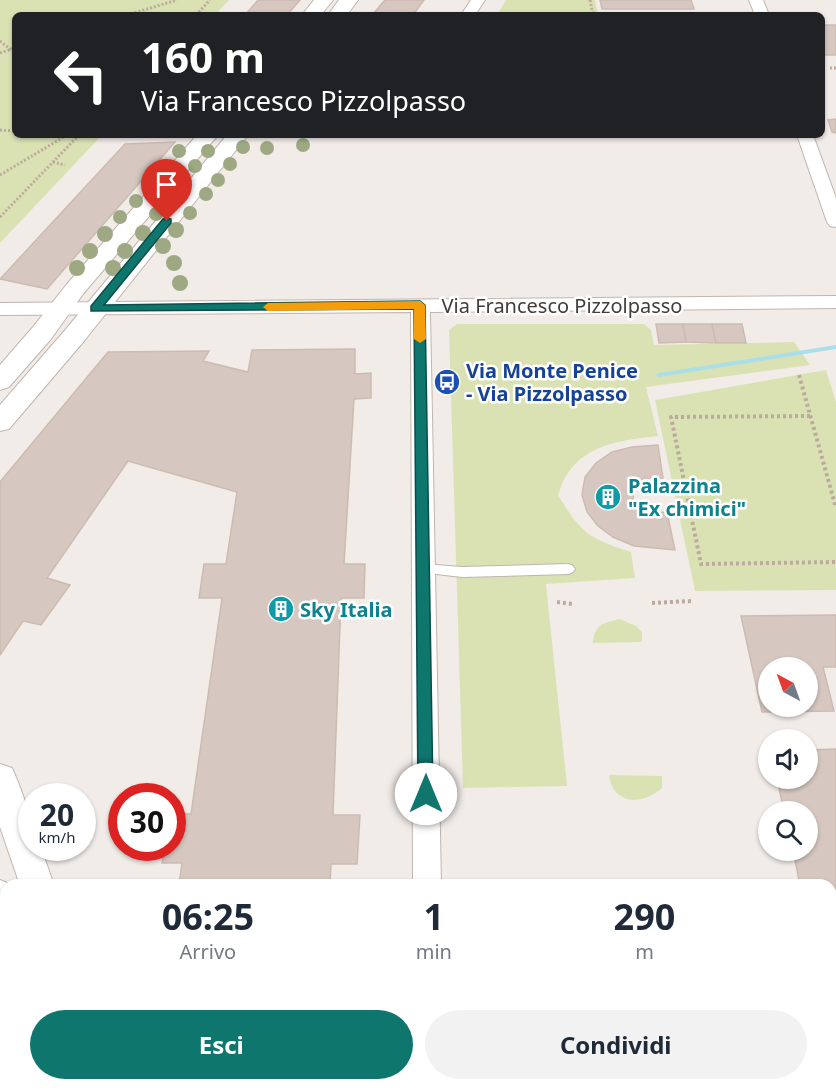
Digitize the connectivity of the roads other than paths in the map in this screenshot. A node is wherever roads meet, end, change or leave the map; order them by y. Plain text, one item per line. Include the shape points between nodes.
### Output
1 (324, 0) edge
2 (350, 0) edge
3 (314, 12) edge
4 (340, 12) edge
5 (205, 138) edge
6 (236, 138) edge
7 (806, 138) edge
8 (836, 222) edge
9 (836, 302) edge
10 (420, 305) junction
11 (0, 309) edge
12 (60, 309) junction
13 (95, 309) junction
14 (0, 381) edge
15 (0, 422) edge
16 (423, 569) junction
17 (569, 569) dead end
18 (0, 778) edge
19 (35, 879) edge
20 (427, 879) edge

1 - 3 street
2 - 4 street
5 - 12 street
6 - 13 street
7 - 8 street
9 - 10 street, Via Francesco Pizzolpasso
10 - 13 street, Via Francesco Pizzolpasso
10 - 16 street
11 - 12 street, Via Francesco Pizzolpasso
12 - 13 street, Via Francesco Pizzolpasso
12 - 14 street
13 - 15 street
16 - 17 lane
16 - 20 street
18 - 19 street

